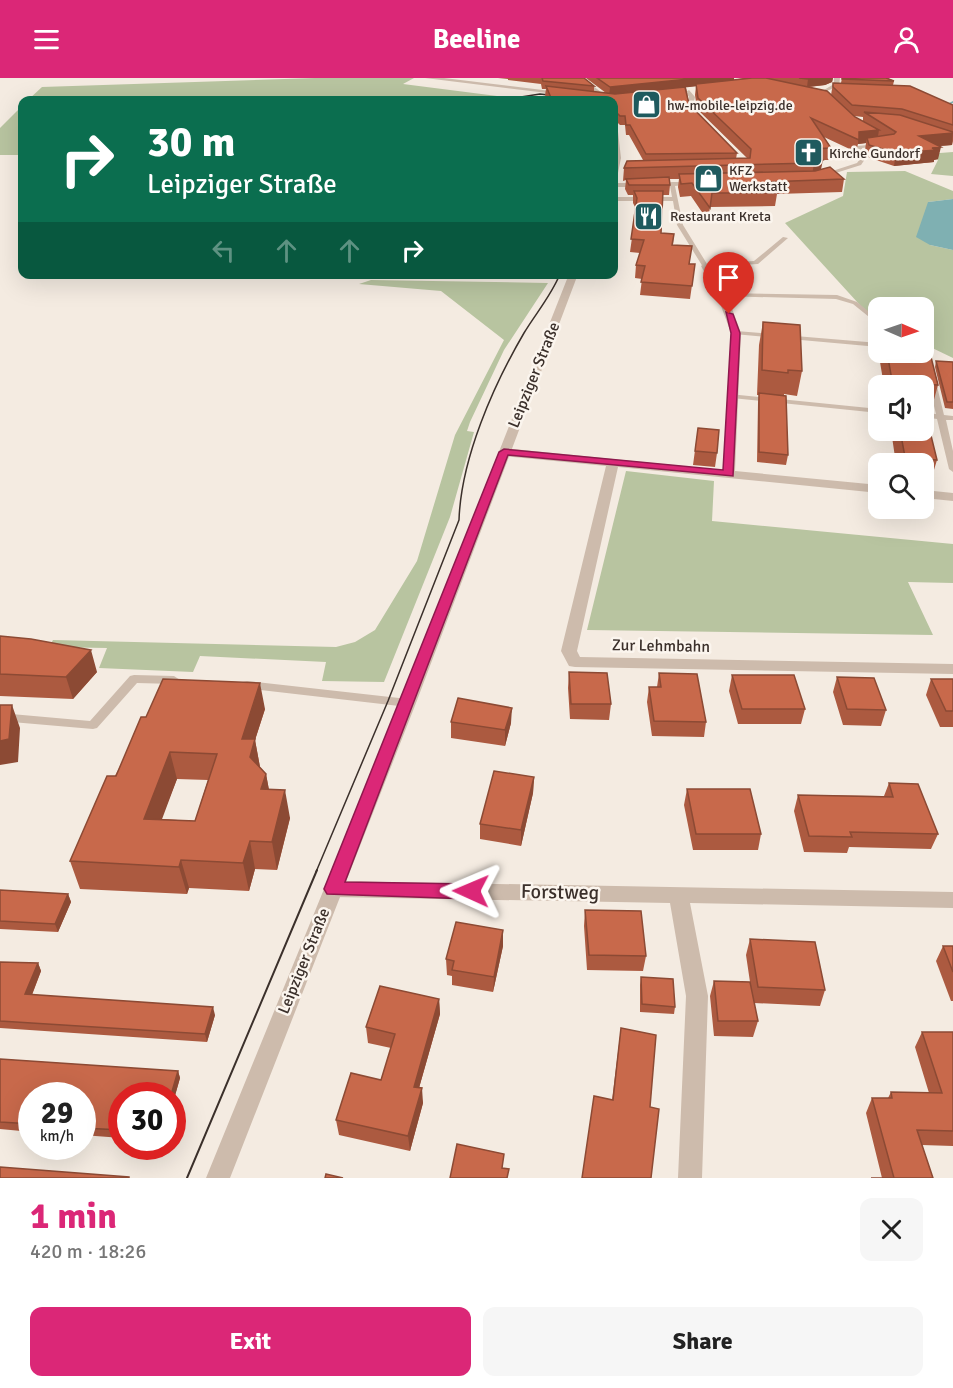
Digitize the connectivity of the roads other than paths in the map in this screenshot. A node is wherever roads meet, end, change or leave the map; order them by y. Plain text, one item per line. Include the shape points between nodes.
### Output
1 (428, 78) edge
2 (579, 78) edge
3 (837, 78) edge
4 (439, 79) edge
5 (829, 90) junction
6 (845, 90) edge
7 (699, 91) edge
8 (816, 91) edge
9 (689, 93) junction
10 (570, 94) edge
11 (679, 94) edge
12 (603, 96) edge
13 (823, 98) edge
14 (708, 126) edge
15 (880, 140) edge
16 (624, 170) edge
17 (618, 171) edge
18 (817, 178) edge
19 (672, 184) junction
20 (695, 184) edge
21 (618, 185) edge
22 (618, 199) edge
23 (674, 199) junction
24 (785, 238) dead end
25 (705, 266) junction
26 (572, 279) edge
27 (722, 295) junction
28 (868, 314) edge
29 (736, 333) junction
30 (868, 344) edge
31 (930, 373) edge
32 (732, 396) junction
33 (868, 410) edge
34 (934, 416) edge
35 (941, 417) junction
36 (953, 418) edge
37 (504, 452) junction
38 (613, 462) junction
39 (953, 469) edge
40 (729, 474) junction
41 (868, 488) edge
42 (934, 495) edge
43 (953, 497) edge
44 (953, 669) edge
45 (192, 681) edge
46 (238, 684) edge
47 (408, 703) junction
48 (0, 717) edge
49 (333, 889) junction
50 (678, 894) junction
51 (953, 900) edge
52 (218, 1178) edge
53 (690, 1178) edge

1 - 4 street
2 - 12 street
3 - 5 street via 837,85
4 - 10 street
5 - 6 lane
5 - 8 street
5 - 13 street
7 - 9 street
9 - 11 street
9 - 14 street via 692,110
15 - 18 lane via 889,144 859,147 863,159 859,164
16 - 17 street
19 - 20 lane
19 - 21 lane
19 - 23 lane
22 - 23 lane
23 - 25 lane via 680,225
24 - 25 lane via 756,263
25 - 27 street
26 - 37 street, Leipziger Straße
27 - 28 lane via 837,297 855,303
27 - 29 street
29 - 30 lane
29 - 32 street
31 - 35 lane
32 - 33 lane
32 - 40 street
34 - 35 lane
35 - 36 lane
35 - 39 lane
37 - 38 street
37 - 47 street, Leipziger Straße
38 - 40 street
38 - 44 street, Zur Lehmbahn via 569,651 575,662
40 - 41 street
42 - 43 street
45 - 48 lane via 167,685 134,679 93,724
46 - 47 lane
47 - 49 street, Leipziger Straße
49 - 50 street, Forstweg
49 - 52 street, Leipziger Straße
50 - 51 street, Forstweg
50 - 53 street via 697,996

